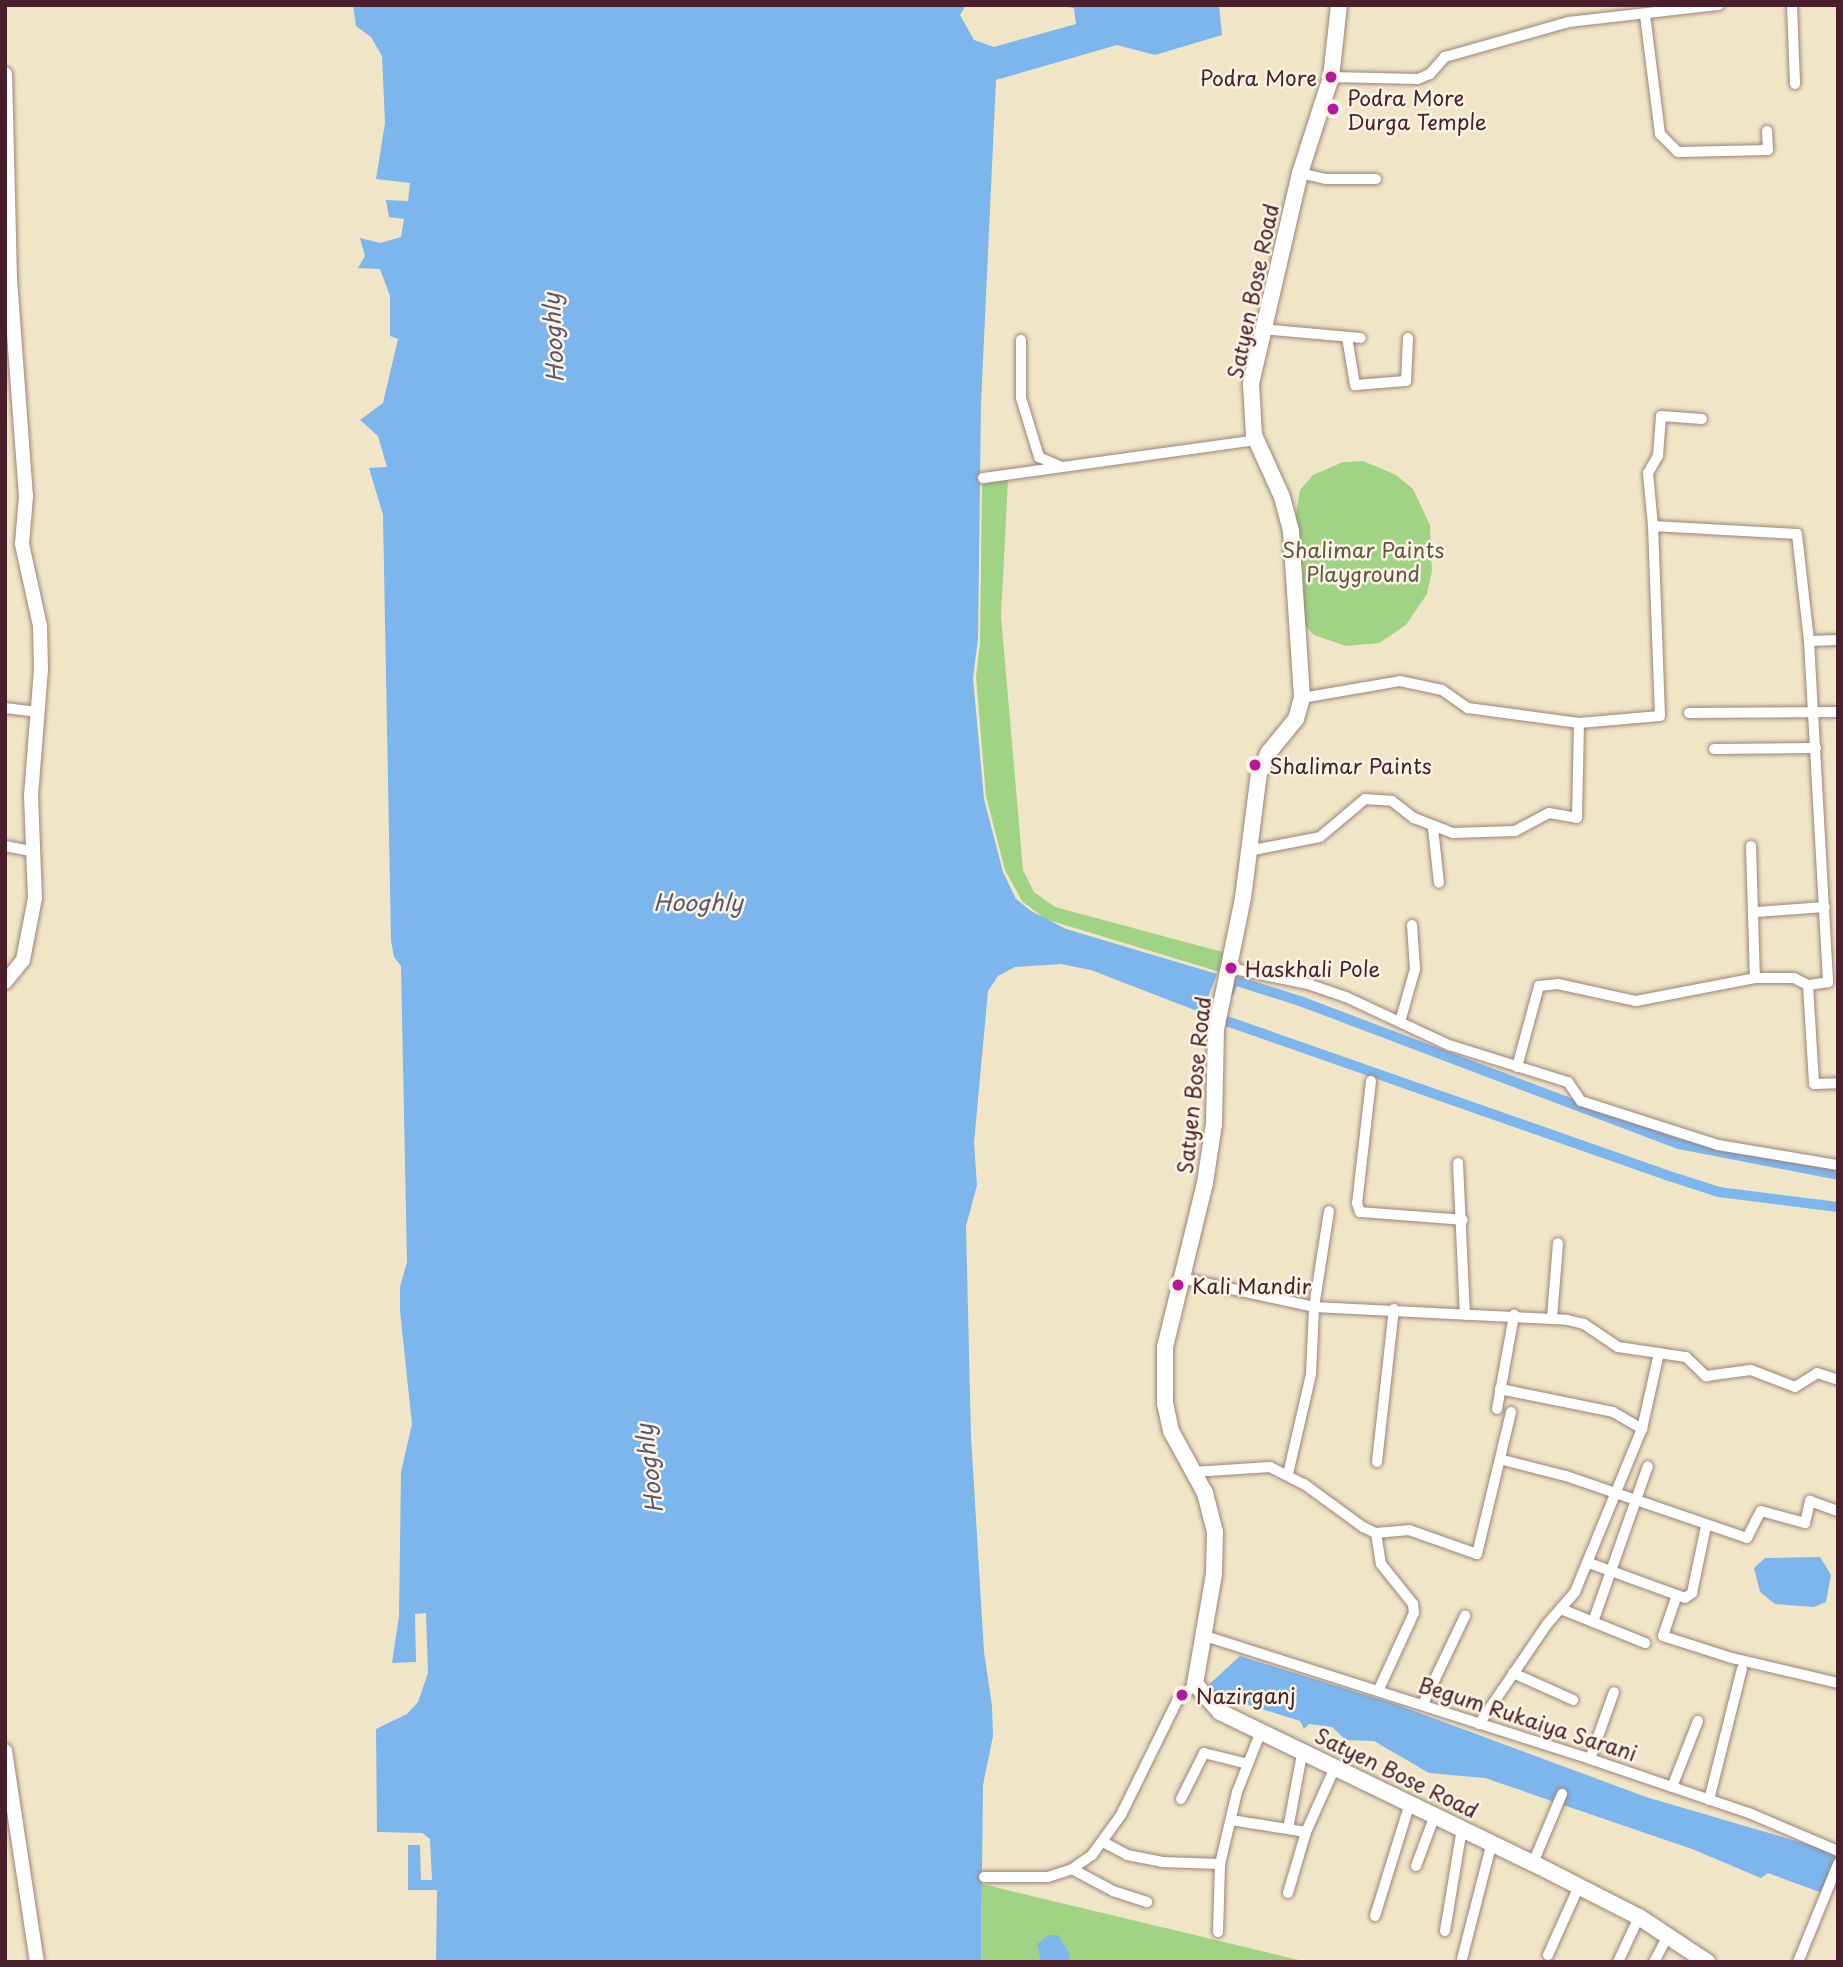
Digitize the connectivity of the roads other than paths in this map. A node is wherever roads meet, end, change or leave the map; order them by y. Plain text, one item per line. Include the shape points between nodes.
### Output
1 (1339, 5) edge
2 (1719, 5) edge
3 (1792, 5) edge
4 (1645, 15) junction
5 (5, 74) edge
6 (1331, 78) junction
7 (1795, 84) dead end
8 (1767, 131) dead end
9 (1300, 173) junction
10 (1376, 179) dead end
11 (9, 318) edge
12 (1261, 329) junction
13 (1347, 337) junction
14 (1361, 338) dead end
15 (1408, 338) dead end
16 (1021, 340) dead end
17 (11, 362) edge
18 (1702, 419) dead end
19 (1256, 440) junction
20 (1063, 468) junction
21 (984, 478) dead end
22 (1653, 526) junction
23 (1838, 640) edge
24 (1809, 641) junction
25 (1302, 698) junction
26 (5, 708) edge
27 (37, 712) junction
28 (1838, 712) edge
29 (1689, 713) dead end
30 (1814, 713) junction
31 (1579, 723) junction
32 (1816, 748) junction
33 (1714, 749) dead end
34 (1433, 828) junction
35 (5, 846) edge
36 (1751, 846) dead end
37 (30, 851) junction
38 (1248, 851) junction
39 (1439, 883) dead end
40 (1825, 907) junction
41 (1756, 912) junction
42 (1412, 925) dead end
43 (1228, 972) junction
44 (1755, 978) junction
45 (5, 982) edge
46 (1833, 982) edge
47 (1808, 985) junction
48 (1400, 1021) junction
49 (1517, 1067) junction
50 (1371, 1081) dead end
51 (1838, 1083) edge
52 (1458, 1163) dead end
53 (1838, 1165) edge
54 (1329, 1211) dead end
55 (1463, 1220) junction
56 (1558, 1243) dead end
57 (1181, 1278) junction
58 (1314, 1307) junction
59 (1394, 1309) junction
60 (1465, 1315) junction
61 (1514, 1315) junction
62 (1552, 1318) junction
63 (1659, 1353) junction
64 (1838, 1380) edge
65 (1500, 1389) junction
66 (1497, 1409) dead end
67 (1511, 1412) dead end
68 (1642, 1429) junction
69 (1503, 1460) junction
70 (1377, 1462) dead end
71 (1648, 1466) dead end
72 (1193, 1472) junction
73 (1288, 1474) junction
74 (1618, 1496) junction
75 (1636, 1502) junction
76 (1838, 1511) edge
77 (1706, 1526) junction
78 (1376, 1533) junction
79 (1589, 1563) junction
80 (1614, 1572) junction
81 (1677, 1595) junction
82 (1561, 1609) junction
83 (1465, 1616) dead end
84 (1593, 1622) junction
85 (1202, 1634) junction
86 (1645, 1643) dead end
87 (1742, 1669) dead end
88 (1513, 1673) junction
89 (1838, 1683) edge
90 (1195, 1684) junction
91 (1379, 1689) junction
92 (1614, 1692) dead end
93 (1573, 1700) dead end
94 (1423, 1704) junction
95 (1698, 1721) dead end
96 (1479, 1724) junction
97 (1261, 1731) junction
98 (1303, 1749) junction
99 (5, 1751) edge
100 (1590, 1759) junction
101 (1248, 1764) junction
102 (1336, 1765) junction
103 (1672, 1787) junction
104 (1562, 1794) dead end
105 (1181, 1799) dead end
106 (1709, 1800) junction
107 (1410, 1803) junction
108 (1436, 1815) junction
109 (1231, 1820) junction
110 (1462, 1828) junction
111 (1288, 1829) junction
112 (1306, 1832) junction
113 (1103, 1842) junction
114 (1492, 1842) junction
115 (1838, 1851) edge
116 (1533, 1863) junction
117 (1220, 1864) junction
118 (1838, 1864) edge
119 (1416, 1866) dead end
120 (1072, 1869) junction
121 (984, 1877) dead end
122 (1579, 1886) junction
123 (1288, 1893) dead end
124 (1832, 1895) edge
125 (1147, 1902) dead end
126 (1376, 1916) dead end
127 (1639, 1917) junction
128 (1445, 1931) dead end
129 (1218, 1932) dead end
130 (1668, 1936) junction
131 (1548, 1955) dead end
132 (1462, 1959) dead end
133 (37, 1962) edge
134 (1618, 1962) edge
135 (1654, 1962) edge
136 (1707, 1962) edge
137 (1798, 1962) edge

1 - 6 main road, Satyen Bose Road
2 - 4 street
3 - 7 street
4 - 6 street via 1569,22 1445,57 1430,74 1418,79
4 - 8 street via 1660,134 1678,152 1768,150
5 - 11 street
6 - 9 main road, Satyen Bose Road
9 - 10 street via 1326,179
9 - 12 main road, Satyen Bose Road
11 - 17 street
12 - 13 street
12 - 19 main road, Satyen Bose Road via 1251,384
13 - 14 street
13 - 15 street via 1355,384 1406,381
16 - 20 street via 1021,398 1040,457
17 - 27 street via 26,496 23,564 40,626
18 - 22 street via 1661,416 1658,456 1648,473
19 - 20 street
19 - 25 main road, Satyen Bose Road via 1289,522
20 - 21 street
22 - 24 street via 1797,534
22 - 31 street via 1660,716
23 - 24 street
24 - 30 street
25 - 31 street via 1400,681 1442,690 1468,708
25 - 38 main road, Satyen Bose Road via 1296,719 1265,758
26 - 27 street
27 - 37 street
28 - 30 street
29 - 30 street
30 - 32 street
31 - 34 street via 1577,818 1549,813 1515,831 1490,834
32 - 33 street
32 - 40 street
34 - 38 street via 1403,806 1365,799 1320,837
34 - 39 street
35 - 37 street
36 - 41 street
37 - 45 street via 35,898 29,933 17,973
38 - 43 main road, Satyen Bose Road
40 - 41 street
40 - 46 street
41 - 44 street
42 - 48 street via 1415,969
43 - 48 street via 1308,984
43 - 57 main road, Satyen Bose Road via 1216,1029 1214,1124 1205,1183
44 - 47 street via 1794,978
44 - 49 street via 1636,1001 1558,984 1539,986
46 - 47 street
47 - 51 street via 1814,1084
48 - 49 street via 1449,1045
49 - 53 street via 1568,1082 1580,1101 1718,1145
50 - 55 street via 1357,1203 1360,1212
52 - 55 street
54 - 58 street
55 - 60 street
56 - 62 street
57 - 58 street
57 - 72 main road, Satyen Bose Road via 1165,1347 1165,1403 1174,1440
58 - 59 street
58 - 73 street via 1311,1374
59 - 60 street
59 - 70 street
60 - 61 street
61 - 62 street
61 - 65 street
62 - 63 street via 1584,1324 1618,1347
63 - 64 street via 1686,1357 1706,1376 1751,1370 1795,1387 1817,1373
63 - 68 street
65 - 66 street
65 - 68 street via 1613,1412
67 - 69 street
68 - 74 street
69 - 74 street
69 - 78 street via 1477,1554 1409,1530
71 - 75 street
72 - 73 street via 1248,1466
72 - 85 main road, Satyen Bose Road via 1205,1493 1215,1532 1214,1574
73 - 78 street
74 - 75 street
74 - 79 street
75 - 77 street
75 - 80 street
76 - 77 street via 1810,1502 1805,1523 1761,1511 1747,1538
77 - 81 street via 1692,1593 1685,1598
78 - 91 street via 1381,1564 1413,1604 1414,1613
79 - 80 street
79 - 82 street
80 - 81 street
80 - 84 street
81 - 89 street via 1663,1636
82 - 84 street
82 - 88 street
83 - 94 street
84 - 86 street
85 - 90 main road, Satyen Bose Road
85 - 91 street, Begum Rukaiya Sarani
87 - 106 street
88 - 93 street
88 - 96 street
90 - 97 main road, Satyen Bose Road via 1208,1704
90 - 113 street via 1177,1701
91 - 94 street, Begum Rukaiya Sarani
92 - 100 street
94 - 96 street, Begum Rukaiya Sarani
95 - 103 street
96 - 100 street, Begum Rukaiya Sarani
97 - 98 main road, Satyen Bose Road
97 - 101 street
98 - 102 main road, Satyen Bose Road
98 - 111 street
99 - 133 street
100 - 103 street, Begum Rukaiya Sarani
101 - 105 street via 1204,1753
101 - 109 street
102 - 107 main road, Satyen Bose Road
102 - 112 street
103 - 106 street, Begum Rukaiya Sarani
104 - 116 street
106 - 115 street, Begum Rukaiya Sarani
107 - 108 main road, Satyen Bose Road
107 - 126 street
108 - 110 main road, Satyen Bose Road
108 - 119 street
109 - 111 street
109 - 117 street
110 - 114 main road, Satyen Bose Road
110 - 128 street
111 - 112 street
112 - 123 street
113 - 117 street via 1127,1855 1163,1862
113 - 120 street
114 - 116 main road, Satyen Bose Road
114 - 132 street
116 - 122 main road, Satyen Bose Road
117 - 129 street
118 - 124 street
120 - 121 street via 1048,1877
120 - 125 street via 1113,1891
122 - 127 main road, Satyen Bose Road
122 - 131 street
124 - 137 street
127 - 130 main road, Satyen Bose Road
127 - 134 street
130 - 135 street
130 - 136 main road, Satyen Bose Road

